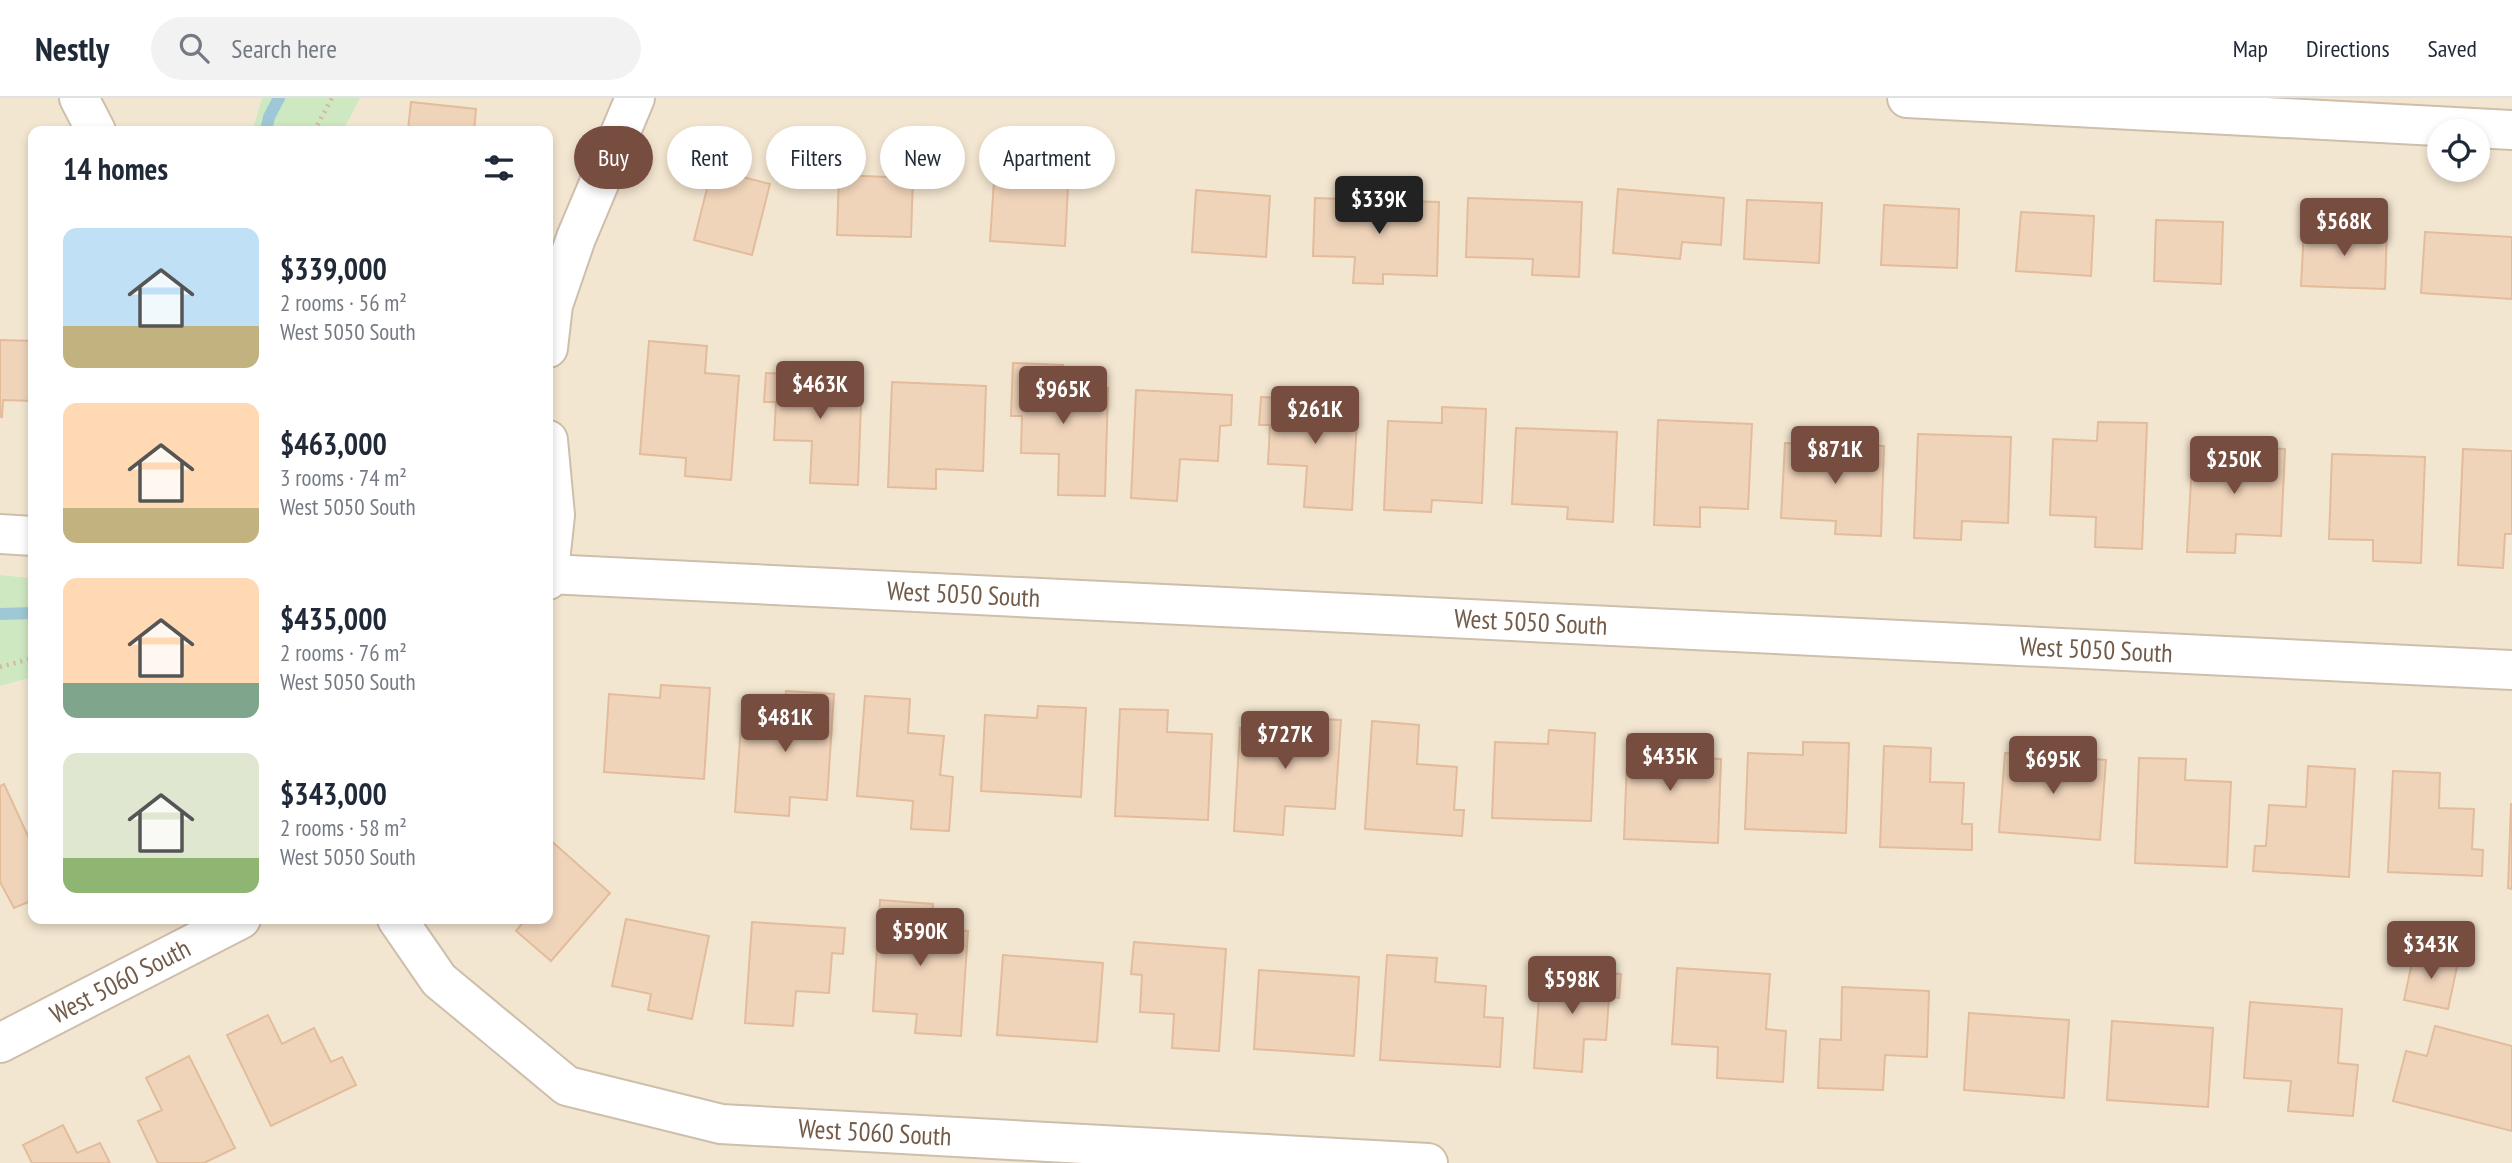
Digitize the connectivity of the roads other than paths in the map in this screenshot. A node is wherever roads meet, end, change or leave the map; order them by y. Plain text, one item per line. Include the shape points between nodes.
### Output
1 (79, 98) edge
2 (635, 98) edge
3 (1907, 98) edge
4 (2014, 101) edge
5 (93, 126) edge
6 (2512, 130) edge
7 (553, 305) edge
8 (553, 494) edge
9 (553, 532) edge
10 (0, 534) edge
11 (28, 536) edge
12 (553, 576) edge
13 (2512, 670) edge
14 (231, 924) edge
15 (400, 924) edge
16 (0, 1043) edge
17 (1428, 1163) edge

1 - 5 street
2 - 7 street via 576,237
3 - 4 street
4 - 6 street
8 - 9 street
10 - 11 street
12 - 13 street, West 5050 South
14 - 16 street, West 5060 South
15 - 17 street, West 5060 South via 439,980 568,1086 722,1124

